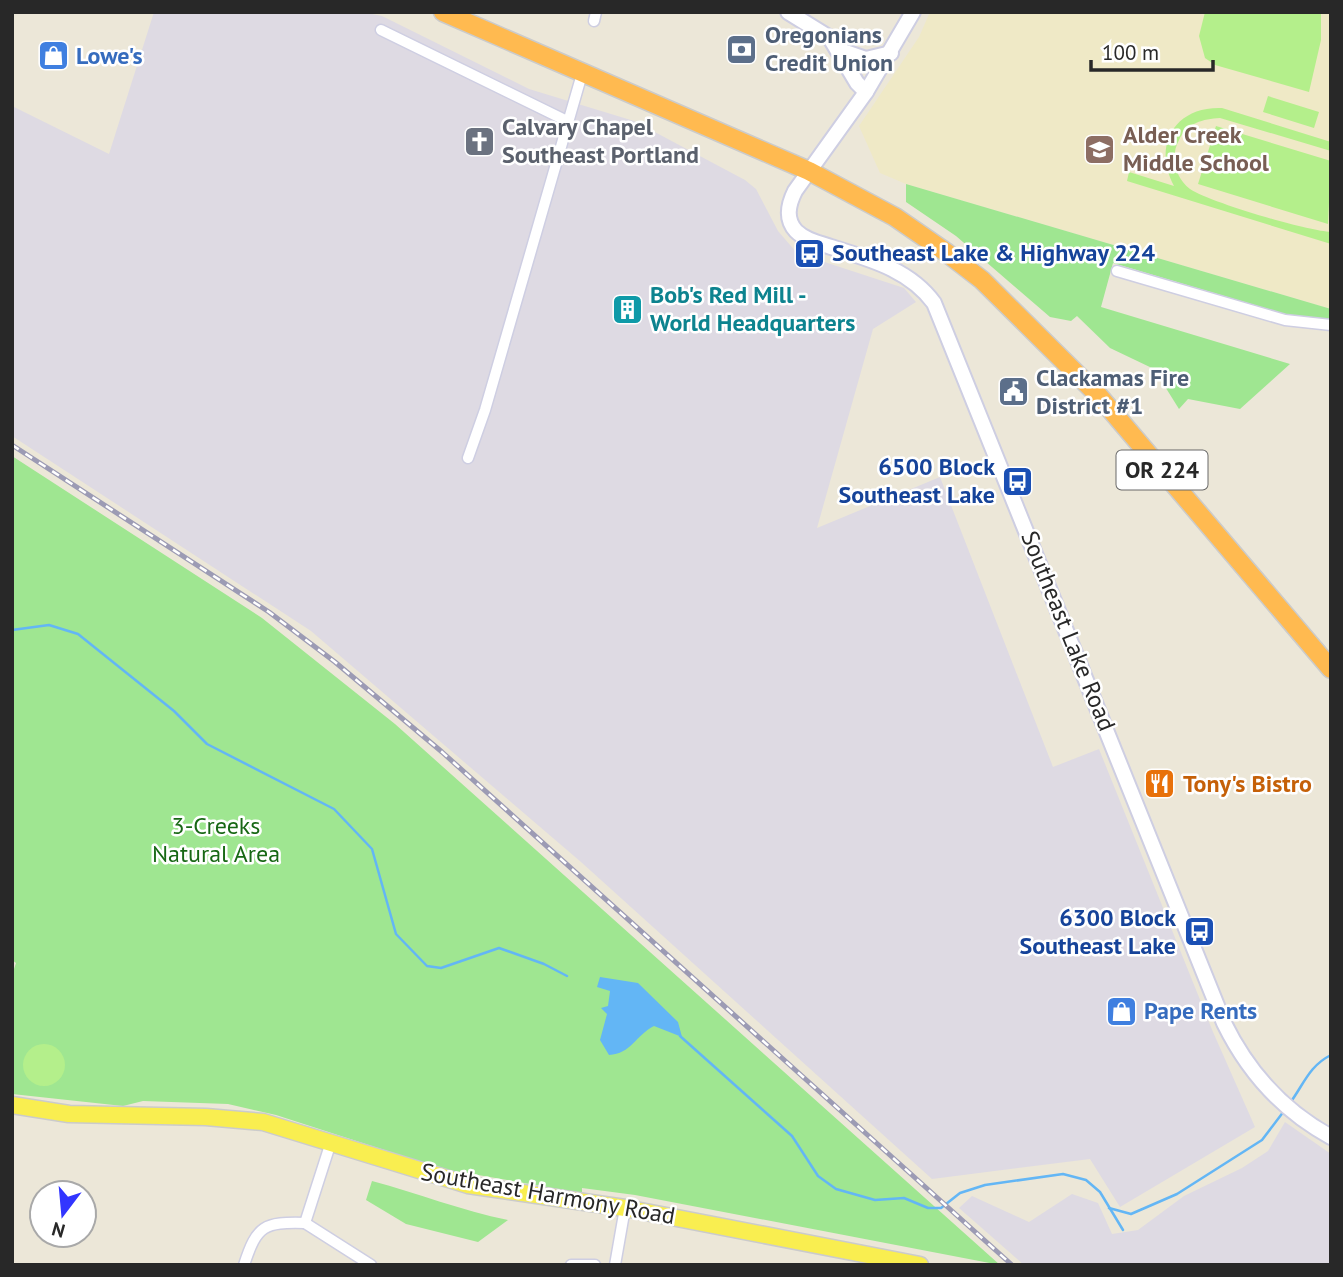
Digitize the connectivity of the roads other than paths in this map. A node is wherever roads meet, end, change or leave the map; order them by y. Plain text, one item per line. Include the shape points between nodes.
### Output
1 (443, 12) edge
2 (788, 12) edge
3 (913, 12) edge
4 (381, 30) dead end
5 (839, 50) junction
6 (891, 53) junction
7 (582, 74) junction
8 (866, 92) junction
9 (567, 121) junction
10 (809, 171) junction
11 (1117, 271) dead end
12 (1331, 324) edge
13 (468, 458) dead end
14 (1331, 669) edge
15 (12, 1105) edge
16 (1331, 1138) edge
17 (331, 1142) junction
18 (625, 1208) junction
19 (305, 1223) junction
20 (353, 1254) junction
21 (879, 1261) edge
22 (244, 1265) edge
23 (345, 1265) edge
24 (371, 1265) edge
25 (571, 1265) edge
26 (595, 1265) edge
27 (615, 1265) edge
28 (920, 1265) edge

1 - 7 highway, OR 224
2 - 5 street via 819,29
3 - 6 street
4 - 9 street
5 - 6 street via 866,59
5 - 8 street
6 - 8 street
7 - 9 street
7 - 10 highway, OR 224
8 - 10 street
9 - 13 street
10 - 14 highway, OR 224 via 919,233 982,280 1025,321 1099,396
10 - 16 street, Southeast Lake Road via 789,204 795,230 905,275 928,294 942,317 1232,1039 1267,1088 1297,1116
11 - 12 street via 1285,320
15 - 17 main road, Southeast Harmony Road via 69,1114 247,1119
17 - 18 main road, Southeast Harmony Road via 468,1185
17 - 19 street
18 - 21 main road, Southeast Harmony Road
18 - 27 street
19 - 20 street
19 - 22 street via 266,1226 255,1235
20 - 23 street
20 - 24 street
21 - 28 main road, Southeast Harmony Road
25 - 26 street

